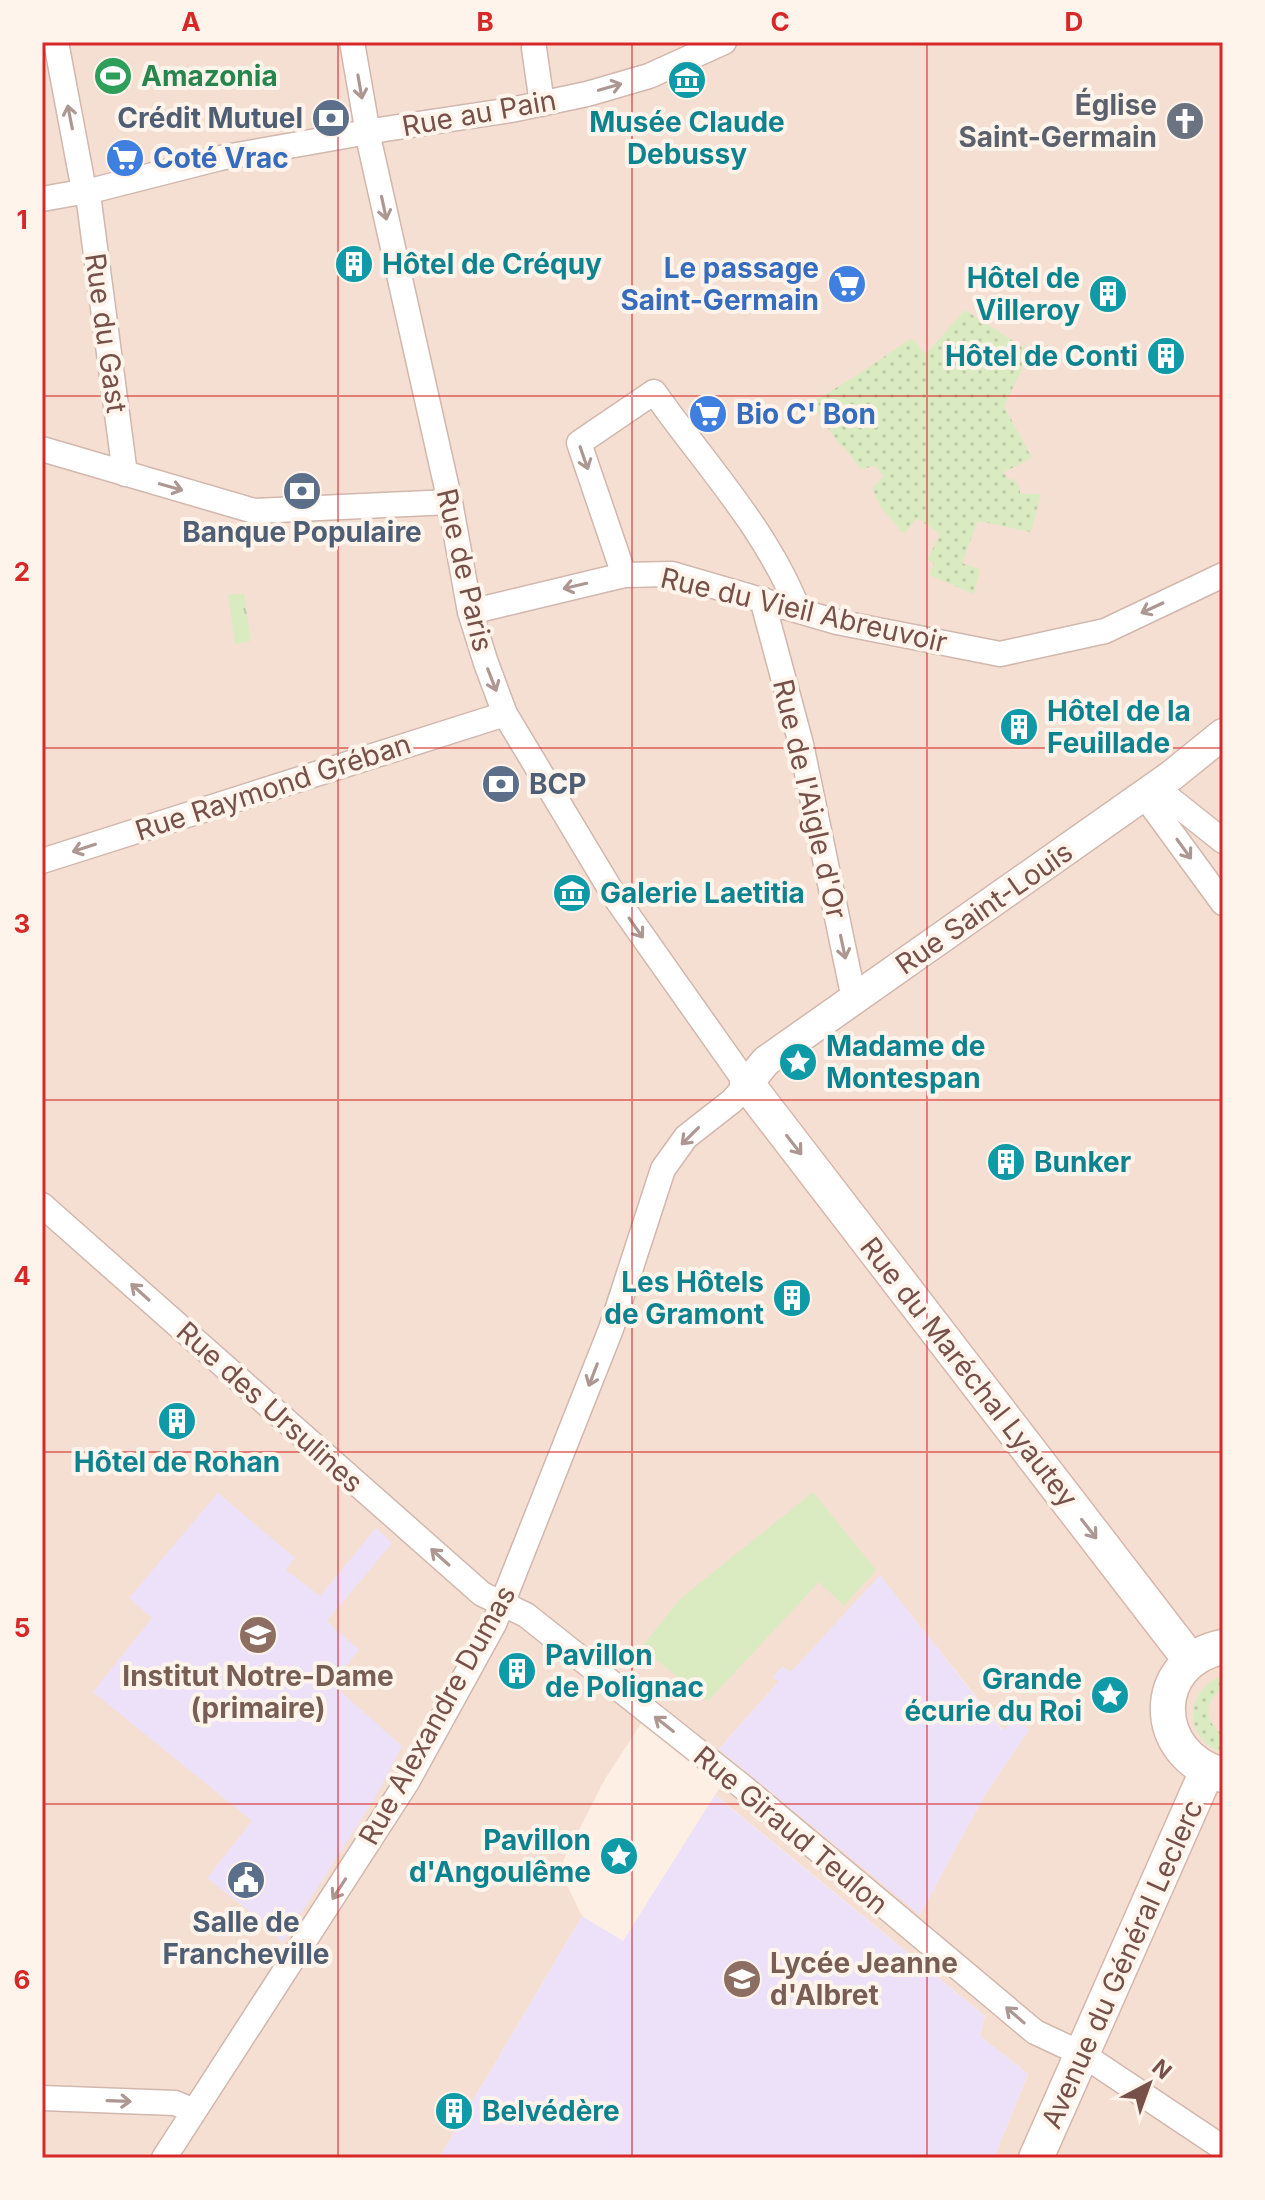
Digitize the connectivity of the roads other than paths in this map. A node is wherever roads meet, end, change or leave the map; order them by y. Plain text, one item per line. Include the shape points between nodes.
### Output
1 (56, 42) edge
2 (352, 42) edge
3 (724, 42) edge
4 (534, 48) dead end
5 (542, 104) junction
6 (368, 132) junction
7 (85, 192) junction
8 (42, 199) edge
9 (42, 449) edge
10 (125, 474) junction
11 (450, 502) junction
12 (624, 575) junction
13 (1223, 575) edge
14 (762, 599) junction
15 (798, 609) junction
16 (470, 612) junction
17 (505, 714) junction
18 (1223, 734) edge
19 (1150, 791) junction
20 (1223, 841) edge
21 (42, 861) edge
22 (1223, 903) edge
23 (854, 999) junction
24 (747, 1084) junction
25 (42, 1205) edge
26 (502, 1603) junction
27 (1223, 1647) edge
28 (1191, 1661) junction
29 (1215, 1773) edge
30 (1082, 2054) junction
31 (42, 2098) edge
32 (194, 2111) junction
33 (1223, 2148) edge
34 (164, 2158) edge
35 (1036, 2158) edge

7 -> 1 street, Rue du Gast
2 -> 6 street, Rue de Paris
5 -> 3 street, Rue au Pain via 649,76
4 - 5 street
5 - 6 street, Rue au Pain
6 - 7 street, Rue au Pain via 220,158
6 -> 11 street, Rue de Paris
7 - 8 street, Rue au Pain
7 - 10 street, Rue du Gast
9 - 10 street
10 -> 11 street via 254,511
11 - 16 street, Rue de Paris
12 - 14 street, Rue du Vieil Abreuvoir via 672,574
15 -> 12 street via 765,543 654,392 579,443
12 -> 16 street, Rue du Vieil Abreuvoir
13 -> 15 street, Rue du Vieil Abreuvoir via 1105,631 1000,654 837,622
14 - 15 street, Rue du Vieil Abreuvoir
14 -> 23 street, Rue de l'Aigle d'Or via 801,744
16 -> 17 street, Rue de Paris
17 -> 21 street, Rue Raymond Gréban
17 -> 24 street, Rue de Paris via 615,897
18 - 19 street, Rue Saint-Louis
19 - 20 street
19 -> 22 street
19 - 23 street, Rue Saint-Louis
23 - 24 street, Rue Saint-Louis via 766,1061
24 -> 26 street, Rue Alexandre Dumas via 686,1137 663,1169 611,1329
24 -> 28 main road, Rue du Maréchal Lyautey
26 -> 25 street, Rue des Ursulines via 482,1594
30 -> 26 street, Rue Giraud Teulon via 1035,2032 743,1787 526,1615
26 -> 32 street, Rue Alexandre Dumas via 407,1782
27 - 28 main road
28 - 29 main road via 1170,1692 1170,1730 1191,1761
29 - 30 main road, Avenue du Général Leclerc
30 - 33 street, Rue Giraud Teulon
30 - 35 main road, Avenue du Général Leclerc
31 -> 32 street via 175,2103
32 - 34 street, Rue Alexandre Dumas

